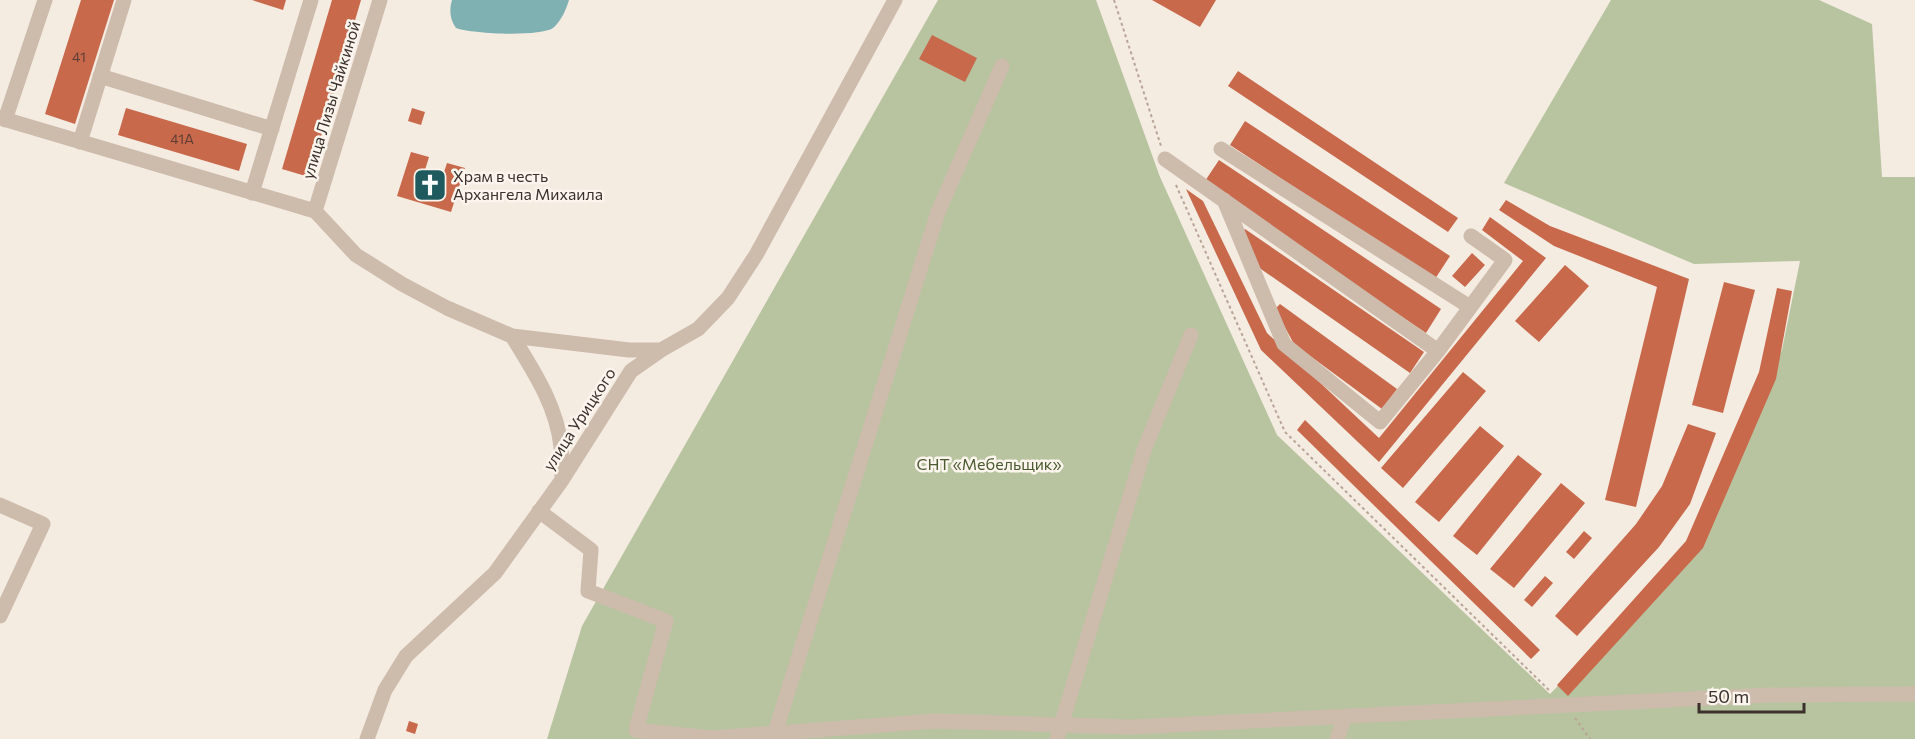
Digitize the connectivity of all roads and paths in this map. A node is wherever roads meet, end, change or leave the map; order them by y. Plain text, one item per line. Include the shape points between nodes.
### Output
1 (45, 0) edge
2 (124, 0) edge
3 (311, 0) edge
4 (380, 0) edge
5 (895, 0) edge
6 (1114, 0) edge
7 (1002, 66) dead end
8 (100, 76) junction
9 (2, 119) edge
10 (272, 129) junction
11 (80, 142) junction
12 (1221, 149) dead end
13 (1165, 159) junction
14 (252, 193) junction
15 (1224, 200) junction
16 (315, 212) junction
17 (1471, 236) dead end
18 (1470, 307) junction
19 (1191, 335) dead end
20 (513, 336) junction
21 (661, 350) junction
22 (1438, 351) junction
23 (562, 480) junction
24 (0, 505) edge
25 (539, 511) junction
26 (0, 616) edge
27 (1915, 694) edge
28 (1565, 705) junction
29 (1345, 716) junction
30 (1059, 732) edge
31 (774, 737) edge
32 (367, 739) edge
33 (1337, 739) edge
34 (1590, 739) edge

1 - 9 street
2 - 8 street
3 - 10 street
4 - 16 street, улица Лизы Чайкиной
5 - 21 street, улица Урицкого via 756,255 728,298 698,329
6 - 13 path
7 - 31 street via 938,212
8 - 10 street
8 - 11 street
9 - 11 street
10 - 14 street
11 - 14 street
12 - 18 street
13 - 15 street
13 - 28 path via 1285,432
14 - 16 street
15 - 22 street
15 - 22 street via 1284,344 1380,422
16 - 20 street via 356,255 402,284
17 - 18 street via 1505,260
18 - 22 street
19 - 30 street via 1144,450
20 - 21 street via 629,350
20 - 23 street via 540,381 553,414 561,446
21 - 23 street, улица Урицкого via 631,371
23 - 25 street, улица Урицкого
24 - 26 street via 44,524
25 - 31 street via 591,550 588,591 666,621 636,730 712,738
25 - 32 street, улица Урицкого via 495,573 406,656 385,690
27 - 28 street via 1770,695
28 - 29 street
28 - 34 path
29 - 30 street
29 - 33 street
30 - 31 street via 935,721

